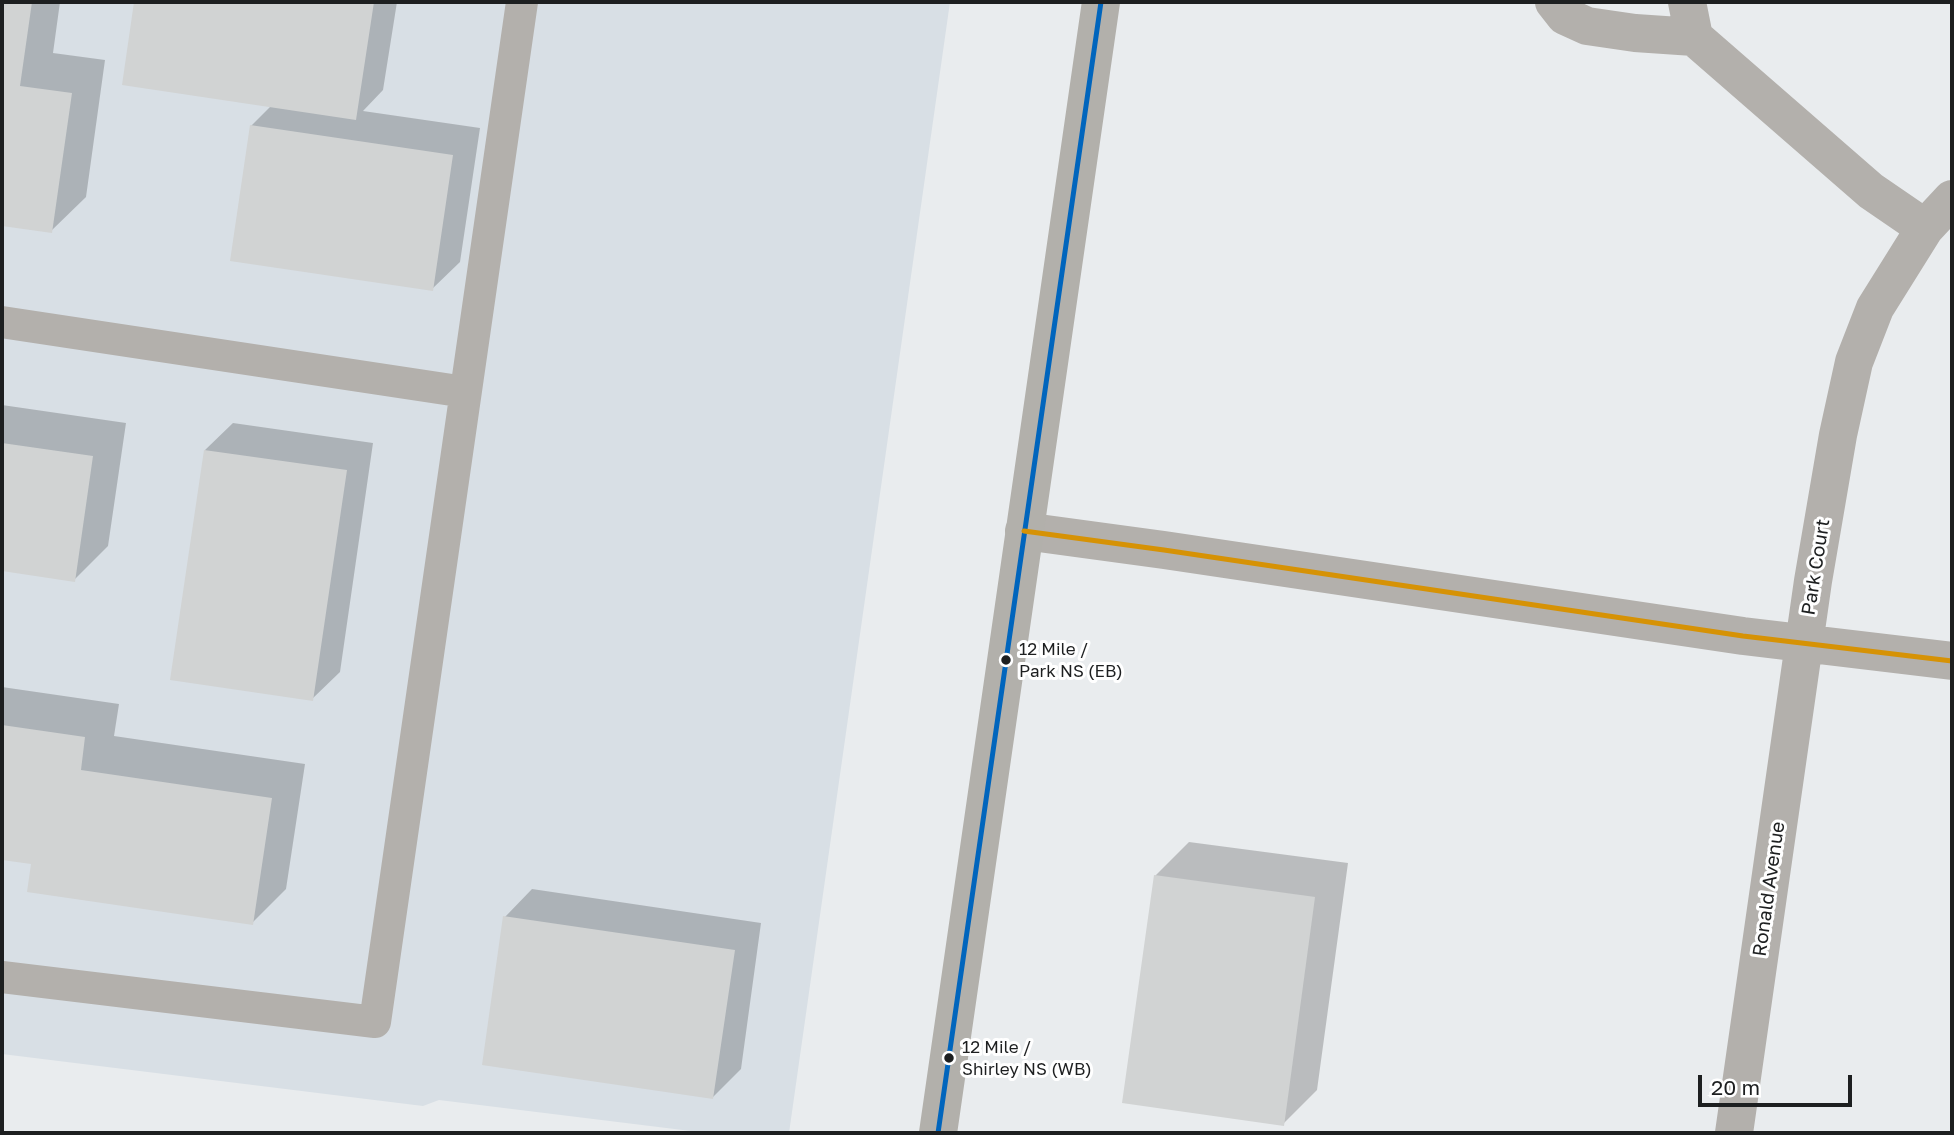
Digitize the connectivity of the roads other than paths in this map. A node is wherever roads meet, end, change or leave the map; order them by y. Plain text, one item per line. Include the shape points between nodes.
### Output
1 (522, 2) edge
2 (1101, 2) edge
3 (1554, 2) edge
4 (1690, 20) edge
5 (1952, 199) edge
6 (1925, 228) junction
7 (2, 322) edge
8 (465, 392) junction
9 (1024, 531) junction
10 (1804, 644) junction
11 (1952, 661) edge
12 (2, 977) edge
13 (938, 1133) edge
14 (1734, 1133) edge

1 - 8 lane
2 - 9 main road
3 - 4 street via 1565,16 1587,26 1635,33
4 - 6 street via 1871,191
5 - 6 street, Park Court
6 - 10 street, Park Court via 1875,308 1854,362
7 - 8 lane
8 - 12 lane via 375,1022
9 - 10 street
9 - 13 main road
10 - 11 street
10 - 14 street, Ronald Avenue

